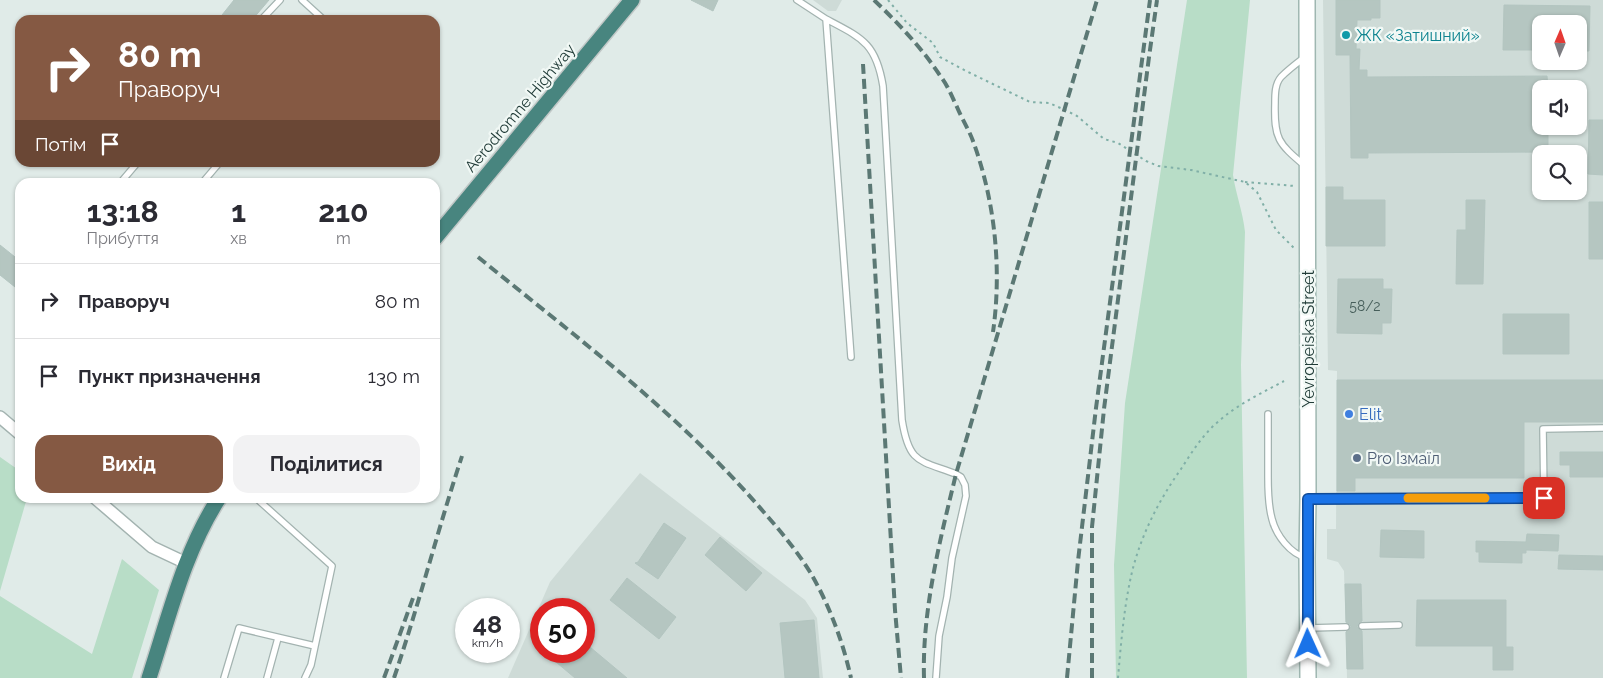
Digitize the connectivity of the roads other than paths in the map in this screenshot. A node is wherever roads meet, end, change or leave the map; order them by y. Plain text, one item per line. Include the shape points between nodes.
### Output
1 (280, 0) edge
2 (302, 0) edge
3 (632, 0) edge
4 (797, 0) edge
5 (1308, 0) edge
6 (266, 15) edge
7 (318, 15) edge
8 (826, 18) junction
9 (1307, 56) junction
10 (134, 167) edge
11 (216, 167) edge
12 (1307, 168) junction
13 (124, 178) edge
14 (206, 178) edge
15 (440, 232) edge
16 (851, 357) dead end
17 (1268, 414) dead end
18 (0, 417) edge
19 (1603, 428) edge
20 (15, 430) edge
21 (1308, 499) junction
22 (101, 503) edge
23 (217, 503) edge
24 (262, 503) edge
25 (1306, 558) junction
26 (186, 563) junction
27 (1399, 625) dead end
28 (1362, 626) dead end
29 (1346, 627) dead end
30 (1307, 628) junction
31 (278, 638) junction
32 (315, 646) junction
33 (150, 678) edge
34 (224, 678) edge
35 (267, 678) edge
36 (305, 678) edge
37 (936, 678) edge
38 (1308, 678) edge

1 - 6 lane
2 - 7 lane
3 - 15 highway, Aerodromne Highway
4 - 8 lane
5 - 9 main road, Yevropeiska Street
8 - 16 lane
8 - 37 lane via 871,48 880,67 902,420 908,447 920,461 956,474 965,485 965,507 952,558 939,636
9 - 12 main road, Yevropeiska Street
9 - 12 lane via 1280,78 1275,89 1274,126 1288,151
10 - 13 lane
11 - 14 lane
12 - 21 main road, Yevropeiska Street
17 - 25 lane via 1268,503 1272,520 1280,537 1293,552
18 - 20 street
19 - 21 lane via 1543,429 1544,498
21 - 25 main road, Yevropeiska Street
22 - 26 street via 152,547
23 - 26 highway
24 - 32 lane via 332,566
25 - 30 main road, Yevropeiska Street
26 - 33 highway
27 - 28 lane
29 - 30 lane
30 - 38 main road, Yevropeiska Street
31 - 32 lane
31 - 34 lane via 239,628
31 - 35 lane
32 - 36 lane

